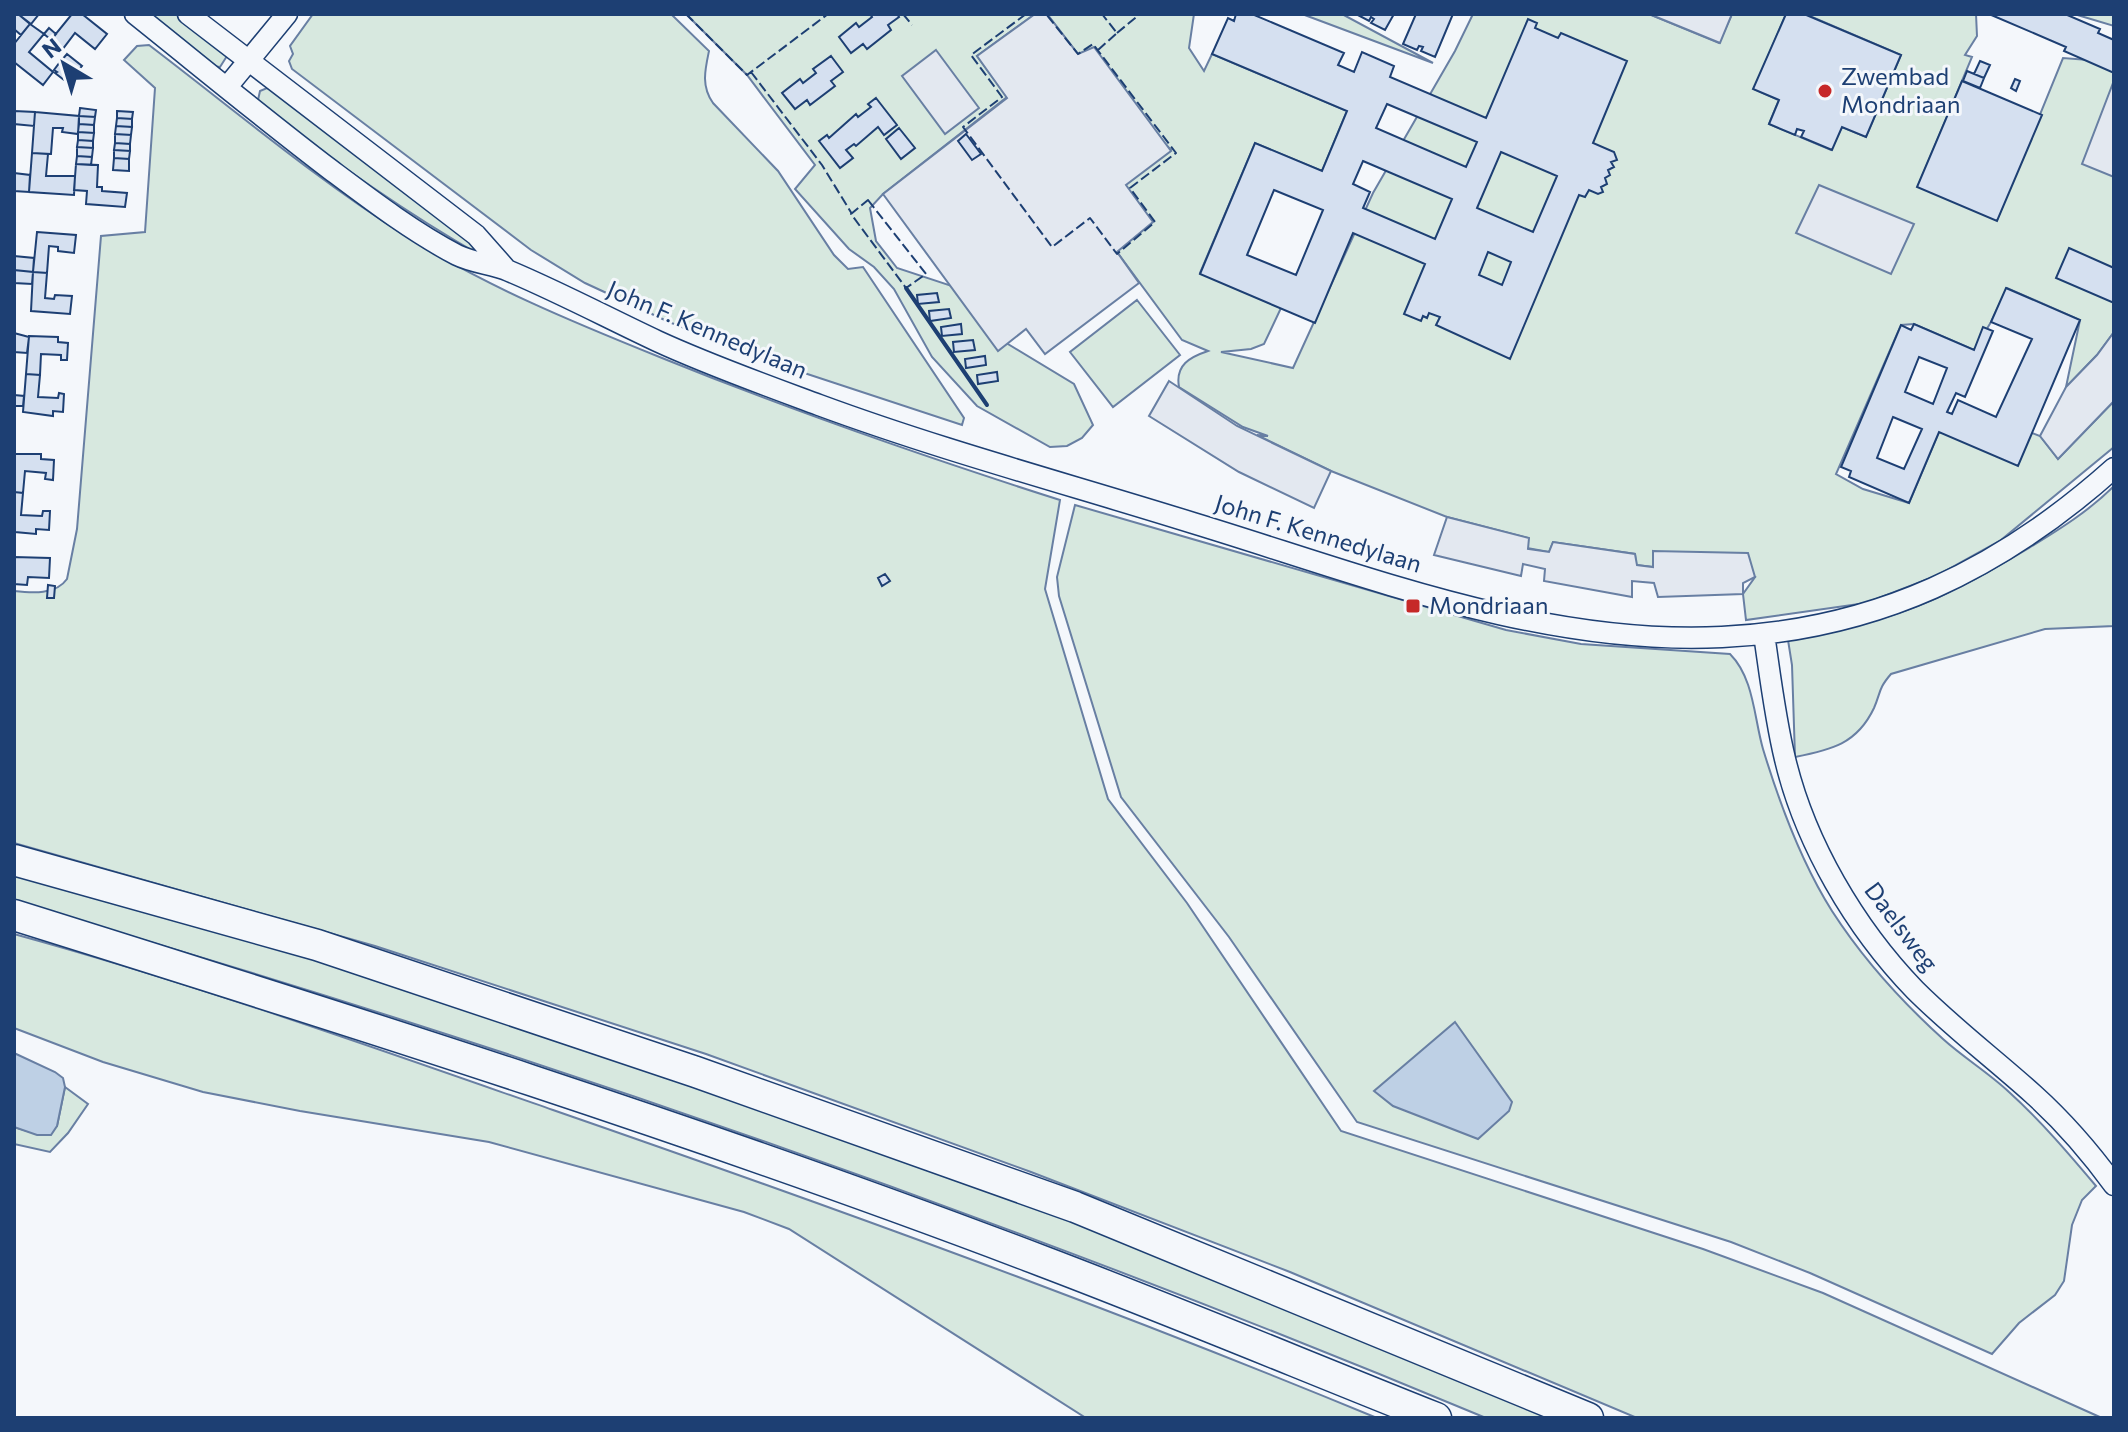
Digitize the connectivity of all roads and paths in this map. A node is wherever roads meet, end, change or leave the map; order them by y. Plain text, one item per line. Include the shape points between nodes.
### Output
1 (135, 14) edge
2 (188, 14) edge
3 (287, 14) edge
4 (249, 60) junction
5 (227, 87) junction
6 (506, 269) junction
7 (2114, 468) edge
8 (1764, 634) junction
9 (14, 860) edge
10 (14, 915) edge
11 (2114, 1185) edge
12 (1436, 1418) edge
13 (1588, 1418) edge

1 - 5 street, John F. Kennedylaan
2 - 4 street, John F. Kennedylaan
3 - 4 street
4 - 5 street
4 - 6 street, John F. Kennedylaan via 476,235
5 - 6 street, John F. Kennedylaan via 373,202 461,257
6 - 8 street, John F. Kennedylaan via 663,344 823,407 1422,593 1581,629 1657,637
7 - 8 street, John F. Kennedylaan via 2040,529 1945,583 1878,609
8 - 11 street, Daelsweg via 1790,777 1813,837 1848,903 1915,990 2049,1108
9 - 13 highway via 317,945 696,1072 1075,1207
10 - 12 highway via 671,1128 1041,1260

